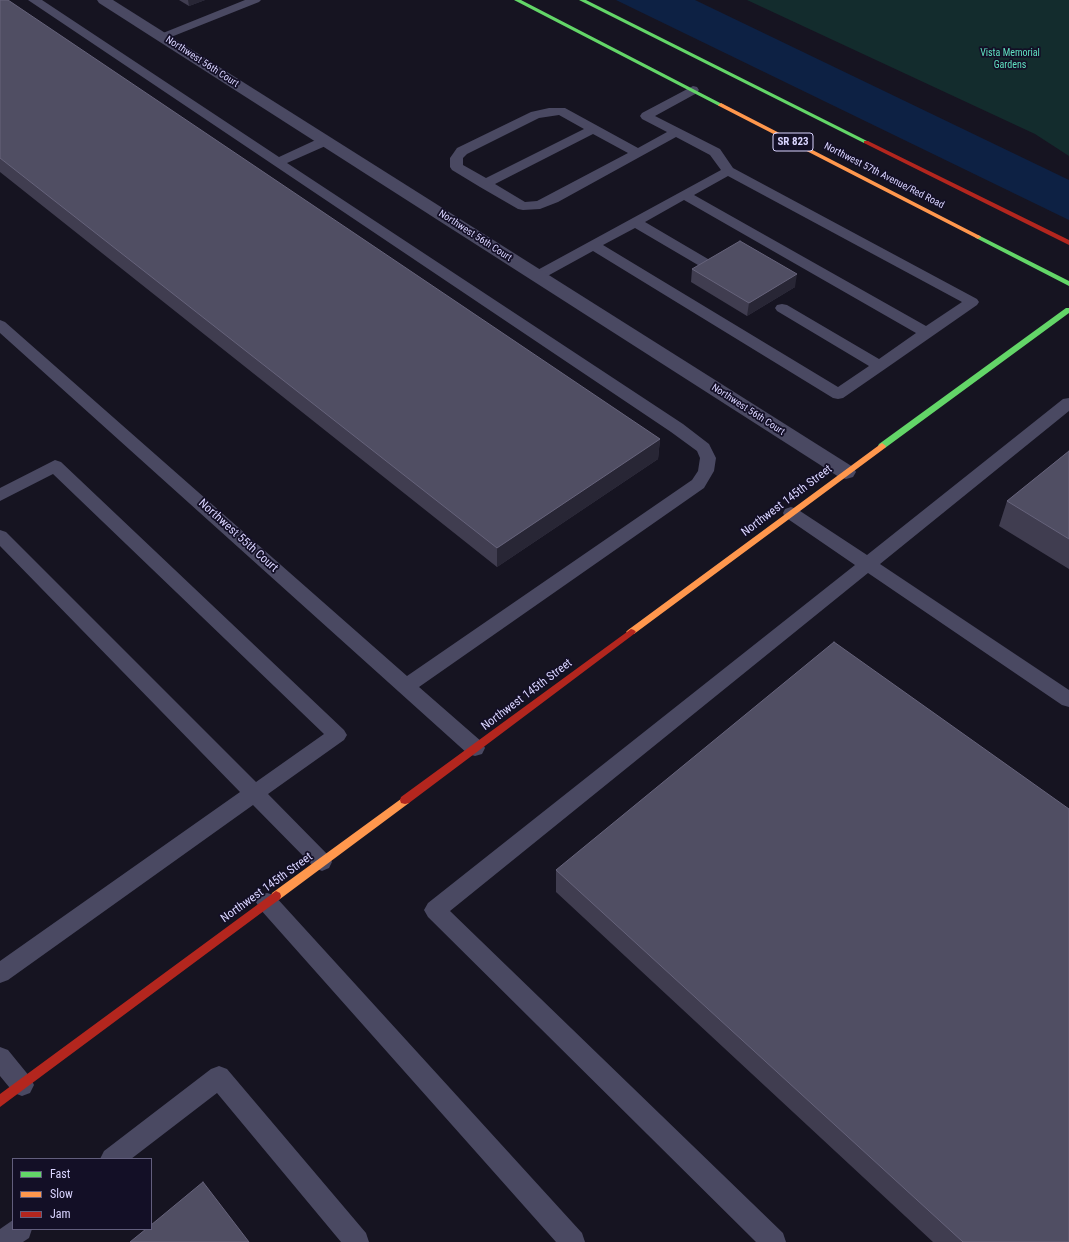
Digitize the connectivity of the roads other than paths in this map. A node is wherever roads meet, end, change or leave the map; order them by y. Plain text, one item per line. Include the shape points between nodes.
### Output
1 (34, 0) edge
2 (104, 0) edge
3 (255, 0) edge
4 (517, 0) edge
5 (582, 0) edge
6 (162, 37) junction
7 (693, 90) junction
8 (593, 128) junction
9 (676, 132) junction
10 (325, 140) junction
11 (638, 153) junction
12 (278, 162) junction
13 (728, 170) junction
14 (485, 184) junction
15 (684, 195) junction
16 (635, 222) junction
17 (1069, 243) edge
18 (593, 245) junction
19 (703, 262) edge
20 (537, 276) junction
21 (1069, 284) edge
22 (782, 308) dead end
23 (1069, 310) edge
24 (0, 325) edge
25 (927, 333) junction
26 (880, 366) junction
27 (1069, 403) edge
28 (846, 472) junction
29 (0, 495) edge
30 (791, 513) junction
31 (0, 536) edge
32 (868, 564) junction
33 (406, 686) junction
34 (1069, 700) edge
35 (475, 748) junction
36 (253, 794) junction
37 (322, 862) junction
38 (267, 902) junction
39 (0, 973) edge
40 (0, 1058) edge
41 (22, 1085) junction
42 (0, 1101) edge
43 (113, 1158) edge
44 (19, 1230) edge
45 (3, 1242) edge
46 (357, 1242) edge
47 (573, 1242) edge
48 (774, 1242) edge

1 - 12 lane
2 - 6 street, Northwest 56th Court
3 - 6 lane
4 - 7 main road, Northwest 57th Avenue/Red Road / SR 823
5 - 17 main road, Northwest 57th Avenue/Red Road / SR 823
6 - 10 street, Northwest 56th Court
7 - 9 lane via 646,116
7 - 21 main road, Northwest 57th Avenue/Red Road / SR 823
8 - 11 lane
8 - 14 lane
8 - 14 lane via 561,111 549,112 536,115 462,151 456,158 457,167
9 - 11 lane
9 - 13 lane via 715,152
10 - 12 lane
10 - 20 street, Northwest 56th Court
11 - 14 lane via 540,205 523,206
12 - 33 lane via 677,428 697,442 708,458 706,471 698,484 681,497
13 - 15 lane
13 - 25 lane via 972,302
15 - 16 lane
15 - 25 lane
16 - 18 lane
16 - 19 lane
18 - 20 lane
18 - 26 lane via 838,394
20 - 28 street, Northwest 56th Court
22 - 26 lane
23 - 28 main road, Northwest 145th Street
24 - 33 lane, Northwest 55th Court
25 - 26 lane
27 - 32 lane
28 - 30 main road, Northwest 145th Street
29 - 36 lane via 55,466 338,735
30 - 32 lane
30 - 35 main road, Northwest 145th Street
31 - 36 lane
32 - 34 lane
32 - 48 lane via 435,910
33 - 35 lane, Northwest 55th Court
35 - 37 main road, Northwest 145th Street
36 - 37 lane
36 - 39 lane
37 - 38 main road, Northwest 145th Street
38 - 41 main road, Northwest 145th Street
38 - 47 lane
40 - 41 lane
41 - 42 main road, Northwest 145th Street
43 - 46 lane via 219,1078
44 - 45 lane

